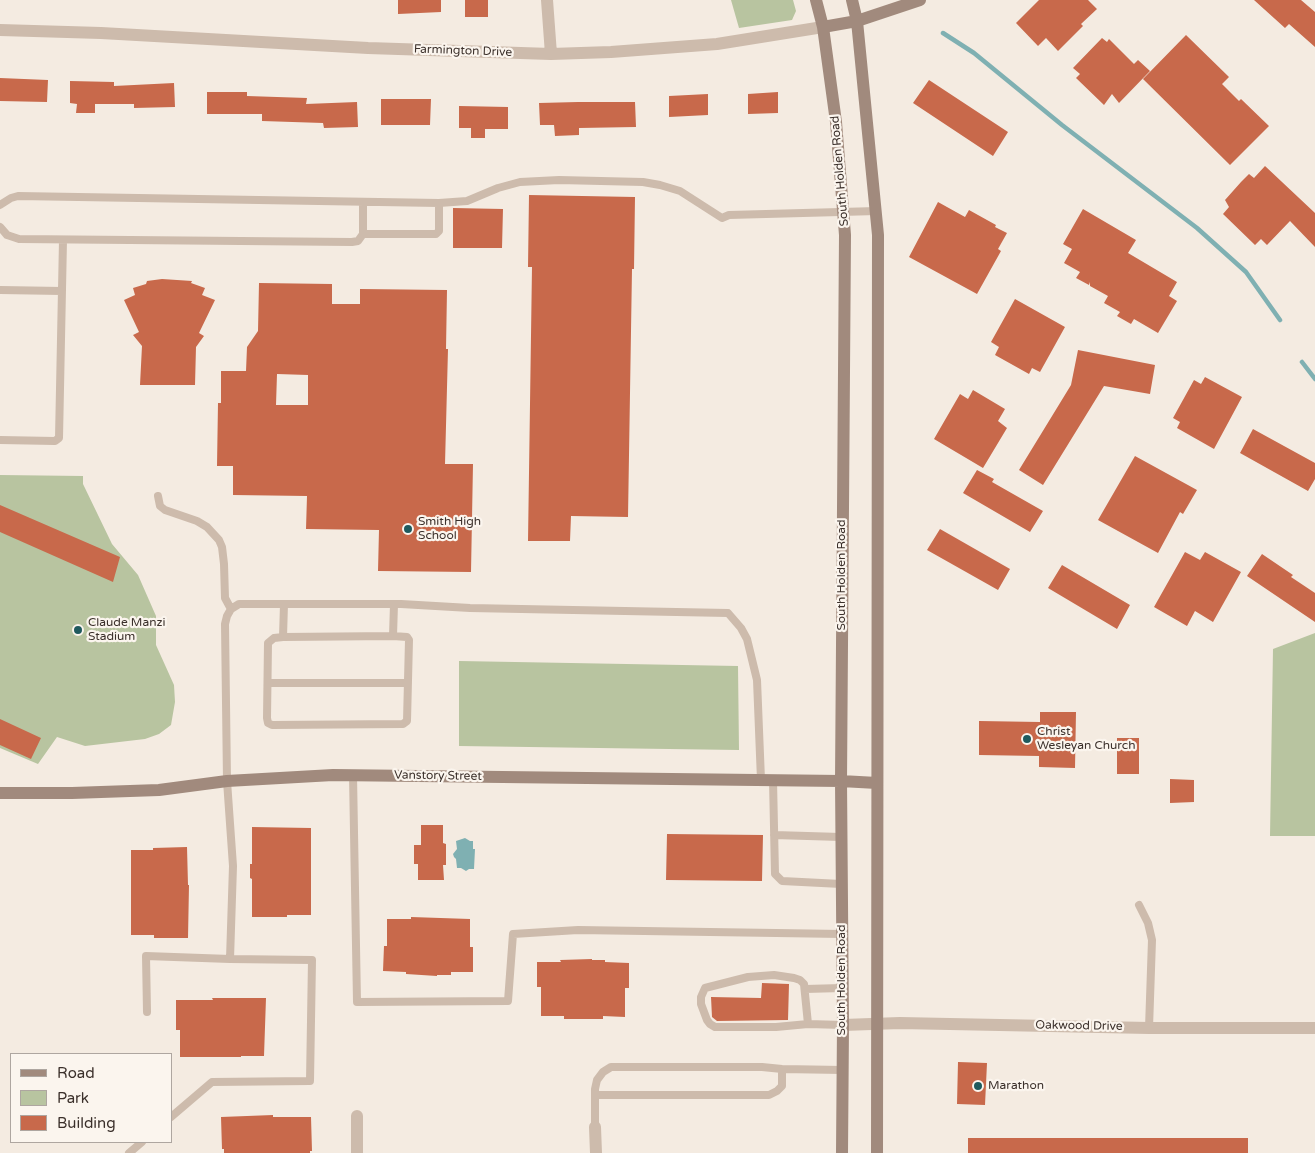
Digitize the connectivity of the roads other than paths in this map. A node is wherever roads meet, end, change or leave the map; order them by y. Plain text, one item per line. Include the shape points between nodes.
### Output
1 (547, 0) edge
2 (816, 0) edge
3 (852, 0) edge
4 (920, 0) edge
5 (858, 20) junction
6 (823, 27) junction
7 (0, 30) edge
8 (551, 54) junction
9 (364, 202) junction
10 (439, 203) junction
11 (0, 205) edge
12 (877, 211) junction
13 (843, 213) junction
14 (0, 227) edge
15 (363, 234) junction
16 (63, 240) junction
17 (0, 290) edge
18 (62, 291) junction
19 (0, 440) edge
20 (158, 496) dead end
21 (284, 604) junction
22 (397, 604) junction
23 (231, 609) junction
24 (393, 636) junction
25 (283, 637) junction
26 (268, 682) junction
27 (408, 682) junction
28 (354, 776) junction
29 (767, 780) junction
30 (227, 781) junction
31 (841, 781) junction
32 (877, 783) junction
33 (0, 793) edge
34 (774, 835) junction
35 (841, 837) junction
36 (842, 884) junction
37 (1139, 905) dead end
38 (842, 934) junction
39 (230, 959) junction
40 (842, 988) junction
41 (805, 989) junction
42 (147, 1012) dead end
43 (878, 1023) junction
44 (808, 1024) junction
45 (843, 1025) junction
46 (1149, 1028) junction
47 (1315, 1028) edge
48 (782, 1069) junction
49 (842, 1070) junction
50 (595, 1095) junction
51 (172, 1116) edge
52 (357, 1116) dead end
53 (595, 1127) joint
54 (141, 1143) edge
55 (129, 1153) edge
56 (357, 1153) edge
57 (596, 1153) edge
58 (842, 1153) edge
59 (877, 1153) edge

1 - 8 street
2 - 6 main road, South Holden Road
3 - 5 main road
4 - 5 main road, Farmington Drive
5 - 6 main road, Farmington Drive
5 - 12 main road
6 - 8 street, Farmington Drive via 717,44
6 - 13 main road, South Holden Road via 836,122
7 - 8 street, Farmington Drive
9 - 10 lane
9 - 11 lane via 18,196
9 - 15 lane
10 - 13 lane via 467,201 520,182 643,182 680,190 722,218 729,215
10 - 15 lane via 439,231 436,234
12 - 13 lane
12 - 32 main road
13 - 31 main road, South Holden Road
14 - 16 lane via 12,237
15 - 16 lane via 358,241 352,242
16 - 18 lane
17 - 18 lane
18 - 19 lane via 59,438 55,441
20 - 23 lane via 164,510 198,521 220,540 225,598
21 - 22 lane
21 - 23 lane via 239,604
21 - 25 lane
22 - 24 lane
22 - 29 lane via 728,613 748,639 757,680
23 - 30 lane via 225,624
24 - 25 lane
24 - 27 lane via 407,636 409,640
25 - 26 lane via 274,638 268,644
26 - 27 lane
26 - 27 lane via 267,718 272,725 403,724 408,716
28 - 29 main road, Vanstory Street
28 - 30 main road, Vanstory Street
28 - 38 lane via 356,1002 508,1001 513,934 578,930
29 - 31 main road, Vanstory Street
29 - 34 lane
30 - 33 main road, Vanstory Street via 160,790
30 - 39 lane via 232,866
31 - 32 main road, Vanstory Street
31 - 35 main road, South Holden Road
32 - 43 main road
34 - 35 lane
34 - 36 lane via 775,874 782,881
35 - 36 main road, South Holden Road
36 - 38 main road, South Holden Road
37 - 46 lane via 1152,940
38 - 40 main road, South Holden Road
39 - 42 lane via 146,956
39 - 51 lane via 312,960 310,1081 212,1082
40 - 41 lane
40 - 45 main road, South Holden Road
41 - 44 lane
41 - 44 lane via 804,984 794,978 774,975 748,977 705,988 701,1004 707,1020 715,1026 776,1028
43 - 45 street, Oakwood Drive
43 - 46 street, Oakwood Drive
43 - 59 main road
44 - 45 lane
45 - 49 main road, South Holden Road
46 - 47 street, Oakwood Drive
48 - 49 lane
48 - 50 lane via 611,1067 597,1080
48 - 50 lane via 782,1086 769,1095
49 - 58 main road, South Holden Road
50 - 53 lane
52 - 56 street
53 - 57 street
54 - 55 lane

